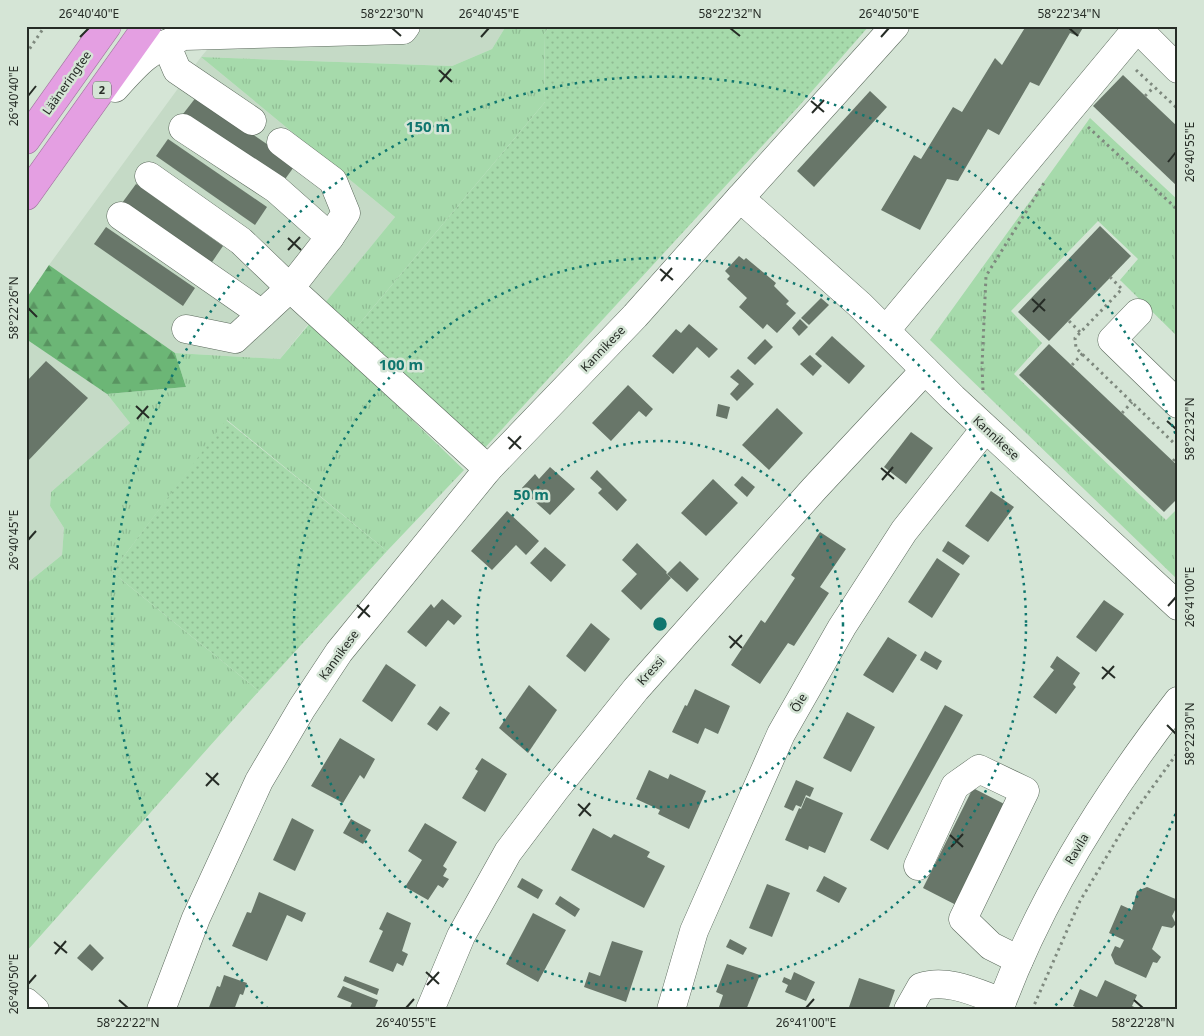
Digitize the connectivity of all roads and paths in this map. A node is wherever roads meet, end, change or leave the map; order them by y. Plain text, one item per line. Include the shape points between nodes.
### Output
1 (45, 26) edge
2 (107, 26) edge
3 (406, 26) edge
4 (894, 26) edge
5 (1138, 27) edge
6 (218, 30) edge
7 (156, 35) edge
8 (26, 54) edge
9 (1134, 69) dead end
10 (1178, 69) edge
11 (1154, 87) junction
12 (1145, 96) dead end
13 (1178, 109) edge
14 (1069, 110) junction
15 (252, 121) dead end
16 (183, 128) dead end
17 (26, 140) edge
18 (281, 142) dead end
19 (149, 176) dead end
20 (1047, 178) dead end
21 (26, 196) edge
22 (740, 198) junction
23 (1178, 210) edge
24 (121, 216) dead end
25 (330, 237) junction
26 (1110, 278) dead end
27 (290, 288) junction
28 (1122, 288) dead end
29 (1138, 313) dead end
30 (262, 314) junction
31 (1069, 320) dead end
32 (186, 328) dead end
33 (886, 330) junction
34 (1080, 332) dead end
35 (1083, 353) dead end
36 (1072, 366) dead end
37 (925, 370) junction
38 (1132, 402) dead end
39 (1178, 404) edge
40 (1122, 413) dead end
41 (985, 428) junction
42 (1178, 456) edge
43 (1173, 461) dead end
44 (488, 468) junction
45 (1178, 606) edge
46 (1178, 701) edge
47 (1178, 752) edge
48 (918, 866) dead end
49 (1019, 960) junction
50 (26, 1002) edge
51 (1000, 1006) edge
52 (35, 1010) edge
53 (161, 1010) edge
54 (430, 1010) edge
55 (671, 1010) edge
56 (908, 1010) edge
57 (1032, 1010) edge

1 - 8 path
2 - 17 highway, Lääneringtee
3 - 6 street via 403,30
4 - 22 street
5 - 10 street
5 - 14 street
6 - 7 street via 184,36
7 - 15 street via 177,70
7 - 21 highway, 2
9 - 11 path
11 - 12 path
11 - 13 path
14 - 23 path
14 - 33 street
16 - 25 street via 276,189
18 - 25 street via 333,181 346,213
19 - 27 street via 241,240
20 - 41 path via 986,276 982,366
22 - 33 street, Kannikese
22 - 44 street, Kannikese via 635,316
24 - 30 street
25 - 27 street
26 - 28 path
27 - 30 street
27 - 44 street
29 - 39 street via 1112,340
30 - 32 street via 235,339
31 - 34 path
33 - 37 street, Kannikese
35 - 36 path
37 - 41 street, Kannikese
37 - 54 street, Kressi via 636,689 554,791 508,852 462,936
38 - 40 path
41 - 45 street, Kannikese
41 - 55 street, Õie via 904,531 842,627 781,734 694,931
42 - 43 path
44 - 53 street, Kannikese via 339,652 302,708 259,781 196,918
46 - 49 street, Ravila via 1142,747 1076,850
47 - 57 path via 1128,821 1080,901
48 - 49 street via 955,786 978,769 1025,791 964,919 991,946
49 - 51 street, Ravila
50 - 52 street
51 - 56 street via 972,991 934,982 922,987

